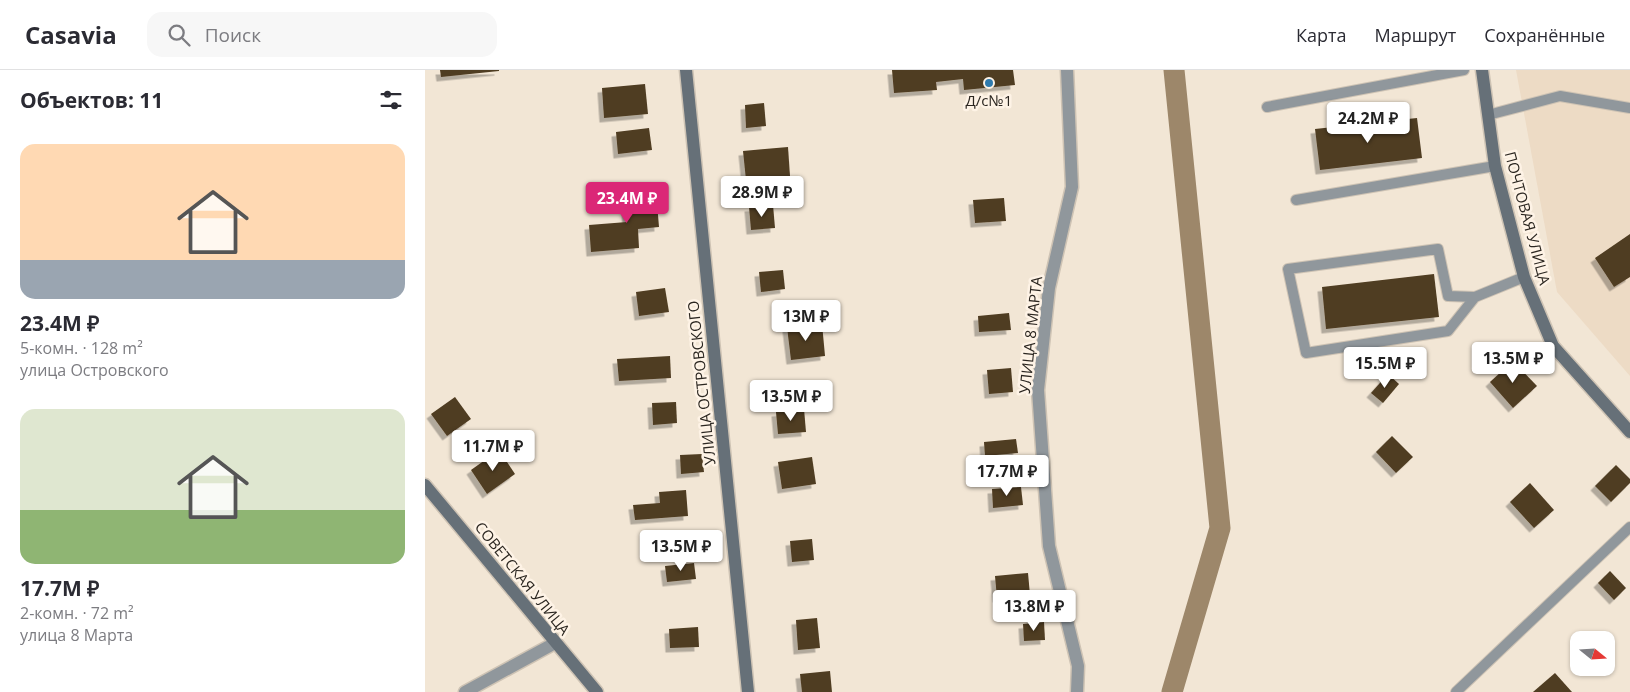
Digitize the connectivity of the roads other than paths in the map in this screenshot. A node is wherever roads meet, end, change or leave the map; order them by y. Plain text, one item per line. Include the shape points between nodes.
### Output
1 (686, 70) edge
2 (1067, 70) edge
3 (1464, 70) edge
4 (1482, 70) edge
5 (1267, 107) dead end
6 (1630, 108) edge
7 (1488, 115) junction
8 (1495, 166) junction
9 (1296, 200) dead end
10 (1524, 277) junction
11 (1475, 297) junction
12 (1630, 432) edge
13 (425, 485) edge
14 (1630, 527) edge
15 (555, 643) junction
16 (465, 692) edge
17 (597, 692) edge
18 (748, 692) edge
19 (1077, 692) edge
20 (1456, 692) edge

1 - 18 street, УЛИЦА ОСТРОВСКОГО
2 - 19 street, УЛИЦА 8 МАРТА via 1071,187 1049,288 1038,390 1049,546 1078,666
3 - 5 lane
4 - 7 street, ПОЧТОВАЯ УЛИЦА
6 - 7 lane via 1559,96
7 - 8 street, ПОЧТОВАЯ УЛИЦА
8 - 9 lane
8 - 10 street, ПОЧТОВАЯ УЛИЦА
10 - 11 lane
10 - 12 street, ПОЧТОВАЯ УЛИЦА via 1553,346
11 - 11 lane via 1448,330 1306,353 1288,269 1438,249 1448,296
13 - 15 street, СОВЕТСКАЯ УЛИЦА
14 - 20 lane
15 - 16 street
15 - 17 street, СОВЕТСКАЯ УЛИЦА

